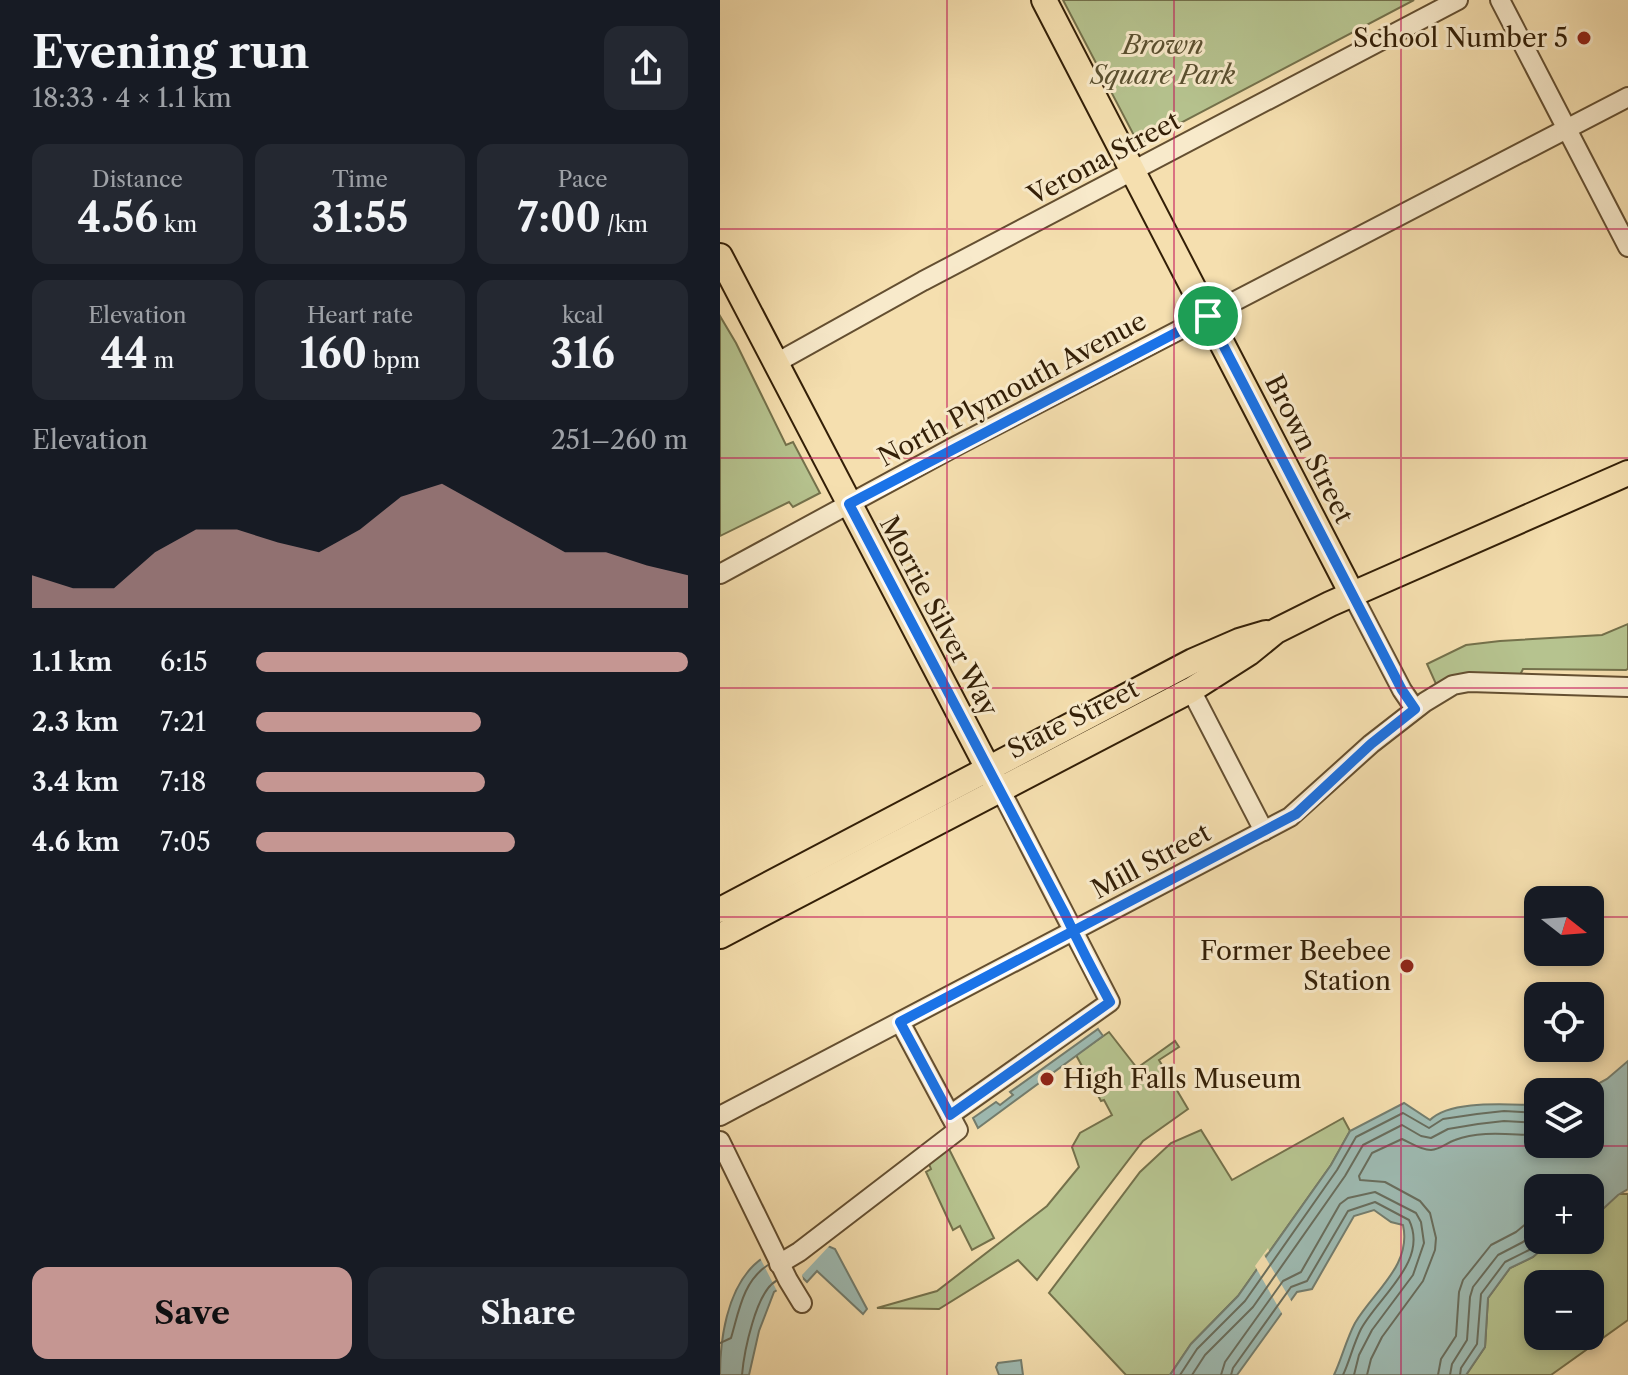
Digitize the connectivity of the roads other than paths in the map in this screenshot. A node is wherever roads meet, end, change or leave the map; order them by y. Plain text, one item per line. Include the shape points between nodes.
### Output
1 (1044, 0) edge
2 (1458, 0) edge
3 (1500, 0) edge
4 (1628, 97) edge
5 (1567, 129) junction
6 (1133, 172) junction
7 (1628, 247) edge
8 (720, 256) edge
9 (1208, 316) junction
10 (776, 363) junction
11 (1628, 473) edge
12 (849, 504) junction
13 (720, 574) edge
14 (1352, 594) junction
15 (1276, 631) junction
16 (1628, 687) edge
17 (1191, 690) junction
18 (1415, 709) junction
19 (987, 768) junction
20 (1000, 789) junction
21 (1264, 831) junction
22 (720, 910) edge
23 (1074, 931) junction
24 (720, 936) edge
25 (900, 1022) junction
26 (720, 1116) edge
27 (954, 1122) junction
28 (720, 1141) edge
29 (779, 1264) junction
30 (802, 1303) dead end

1 - 6 main road, Brown Street
2 - 6 street, Verona Street
3 - 5 street
4 - 5 street, North Plymouth Avenue
5 - 7 street
5 - 9 street, North Plymouth Avenue
6 - 9 main road, Brown Street
6 - 10 street, Verona Street
8 - 10 main road, Morrie Silver Way
9 - 12 street, North Plymouth Avenue
9 - 14 main road, Brown Street
10 - 12 main road, Morrie Silver Way
11 - 14 main road, State Street
12 - 13 street, North Plymouth Avenue
12 - 19 main road, Morrie Silver Way
14 - 15 main road, State Street
14 - 18 street, Brown Street
15 - 17 main road, State Street
15 - 19 main road, State Street via 1207,654
16 - 18 street, Mill Street via 1464,682
17 - 20 main road, State Street
17 - 21 street
18 - 21 street, Mill Street via 1301,809
19 - 20 main road, Morrie Silver Way
19 - 22 main road, State Street
20 - 23 street
20 - 24 main road, State Street
21 - 23 street, Mill Street
23 - 25 street, Mill Street
23 - 27 street via 1110,1002
25 - 26 street, Mill Street
25 - 27 street
27 - 29 street
28 - 29 street
29 - 30 street

